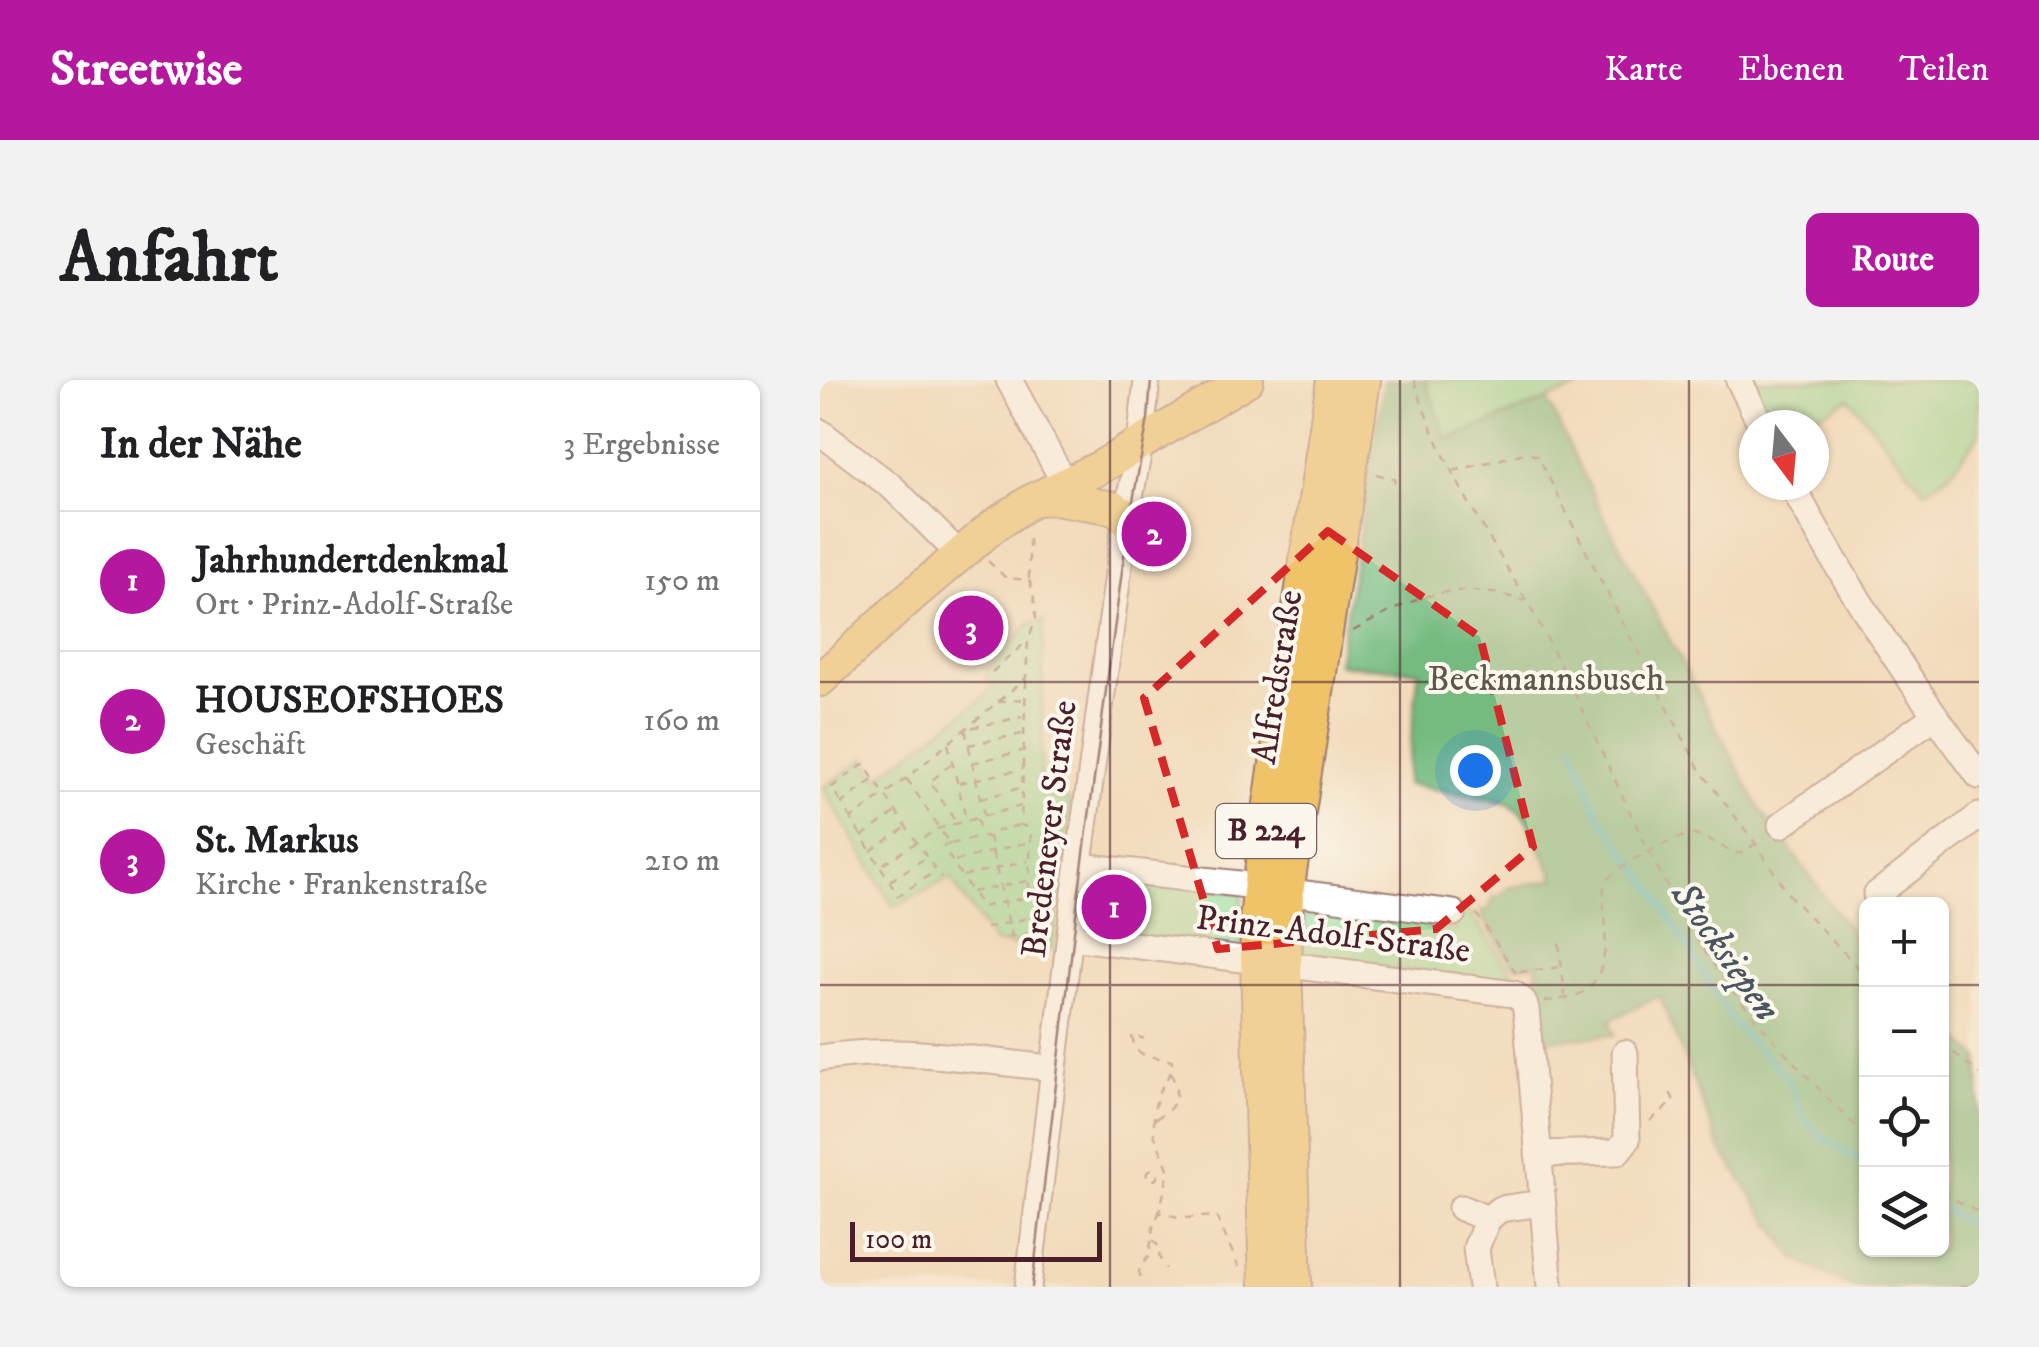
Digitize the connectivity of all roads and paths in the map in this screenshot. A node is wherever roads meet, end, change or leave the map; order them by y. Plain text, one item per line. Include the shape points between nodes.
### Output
1 (1009, 380) edge
2 (1147, 380) edge
3 (1247, 380) edge
4 (1364, 380) edge
5 (1414, 380) edge
6 (1739, 380) edge
7 (1327, 385) edge
8 (1754, 410) edge
9 (820, 432) edge
10 (1140, 444) junction
11 (1452, 471) junction
12 (1370, 473) dead end
13 (1394, 487) dead end
14 (1051, 491) junction
15 (1801, 500) edge
16 (1126, 520) junction
17 (1028, 534) dead end
18 (970, 553) junction
19 (1028, 580) junction
20 (1526, 602) junction
21 (1028, 641) junction
22 (1323, 647) junction
23 (992, 672) dead end
24 (1026, 678) junction
25 (820, 680) edge
26 (1025, 699) junction
27 (997, 702) junction
28 (1025, 716) junction
29 (1935, 716) junction
30 (965, 729) junction
31 (1024, 733) junction
32 (947, 744) junction
33 (968, 745) junction
34 (1023, 751) junction
35 (952, 763) junction
36 (972, 763) junction
37 (1022, 770) junction
38 (1979, 776) edge
39 (906, 778) junction
40 (874, 779) junction
41 (976, 780) junction
42 (958, 784) junction
43 (1022, 788) junction
44 (884, 795) junction
45 (980, 799) junction
46 (842, 803) junction
47 (1021, 806) junction
48 (896, 812) junction
49 (1979, 816) edge
50 (984, 817) junction
51 (851, 818) junction
52 (977, 819) junction
53 (966, 821) junction
54 (958, 824) junction
55 (1021, 825) junction
56 (906, 827) junction
57 (939, 828) junction
58 (1773, 831) joint
59 (862, 836) junction
60 (982, 836) junction
61 (990, 837) junction
62 (916, 842) junction
63 (1031, 842) junction
64 (950, 844) junction
65 (1756, 844) junction
66 (870, 851) junction
67 (1649, 851) junction
68 (993, 852) junction
69 (926, 857) junction
70 (1030, 860) junction
71 (952, 862) junction
72 (880, 866) junction
73 (1080, 866) junction
74 (996, 868) junction
75 (936, 872) junction
76 (962, 876) junction
77 (940, 878) dead end
78 (1028, 880) junction
79 (889, 881) junction
80 (1000, 886) junction
81 (1273, 890) junction
82 (972, 892) junction
83 (1876, 894) dead end
84 (1028, 897) junction
85 (1049, 898) dead end
86 (1004, 903) junction
87 (1453, 913) joint
88 (1009, 922) junction
89 (986, 928) dead end
90 (1012, 937) junction
91 (1071, 937) junction
92 (1002, 939) dead end
93 (1559, 944) dead end
94 (1271, 962) junction
95 (1562, 967) junction
96 (1859, 969) edge
97 (1516, 973) junction
98 (1565, 998) junction
99 (1523, 1001) junction
100 (1132, 1036) dead end
101 (1949, 1048) edge
102 (1625, 1053) dead end
103 (820, 1058) edge
104 (1053, 1068) junction
105 (1171, 1072) junction
106 (1979, 1074) edge
107 (1668, 1087) dead end
108 (1154, 1120) junction
109 (1859, 1130) edge
110 (1627, 1132) junction
111 (1538, 1154) junction
112 (1157, 1177) dead end
113 (1168, 1180) junction
114 (1949, 1196) edge
115 (1542, 1203) junction
116 (1461, 1208) dead end
117 (1159, 1213) junction
118 (1979, 1213) edge
119 (1488, 1219) junction
120 (1152, 1239) junction
121 (1166, 1269) dead end
122 (1140, 1277) dead end
123 (1255, 1283) edge
124 (1979, 1283) edge
125 (1028, 1287) edge
126 (1295, 1287) edge
127 (1480, 1287) edge
128 (1550, 1287) edge
129 (1960, 1287) edge

1 - 14 street
2 - 10 street, Bredeneyer Straße
3 - 10 main road
4 - 22 main road, Alfredstraße / B 224
5 - 11 path
6 - 8 street
7 - 81 main road, Alfredstraße / B 224
9 - 18 street
10 - 14 main road
10 - 16 street, Bredeneyer Straße
11 - 20 path
11 - 65 path via 1525,453 1538,456 1693,758
12 - 13 path via 1396,479
14 - 16 main road via 1054,498 1114,508
14 - 18 main road via 995,526
15 - 29 street
16 - 73 street, Bredeneyer Straße
17 - 19 path
18 - 19 path via 1006,578
18 - 25 main road
19 - 21 path via 1036,618
20 - 22 path via 1448,590
20 - 67 path
21 - 23 path
21 - 24 path
22 - 81 main road, Alfredstraße / B 224
24 - 26 path
24 - 27 path
26 - 27 path
26 - 28 path
27 - 30 path
28 - 30 path
28 - 31 path
29 - 38 street
29 - 58 street
30 - 32 path
30 - 33 path
31 - 33 path
31 - 34 path
32 - 35 path
32 - 39 path
33 - 36 path
34 - 36 path
34 - 37 path
35 - 42 path
35 - 54 path via 930,782
36 - 41 path
37 - 41 path
37 - 43 path
39 - 44 path
39 - 57 path
40 - 44 path
40 - 46 path
40 - 46 path via 864,764 832,787
41 - 42 path
41 - 45 path
42 - 53 path
43 - 45 path
43 - 47 path
44 - 48 path
44 - 51 path
45 - 50 path
46 - 51 path
47 - 50 path
47 - 55 path
48 - 56 path
48 - 59 path
49 - 83 street
50 - 52 path
51 - 59 path
52 - 53 path
52 - 60 path
53 - 54 path
54 - 57 path
55 - 61 path
55 - 63 path via 1029,828
56 - 62 path
56 - 66 path
57 - 62 path
57 - 64 path
58 - 65 path
59 - 66 path
60 - 61 path
60 - 64 path
61 - 68 path
62 - 69 path
62 - 72 path
63 - 68 path
63 - 70 path
64 - 71 path via 943,848
65 - 67 path via 1736,854 1684,835
65 - 96 path via 1789,896
66 - 72 path
67 - 98 path via 1608,879 1599,971 1589,988
67 - 109 path via 1740,998
68 - 71 path
68 - 74 path
69 - 75 path
69 - 79 path
70 - 74 path
70 - 78 path
71 - 76 path
72 - 79 path
73 - 81 street, Prinz-Adolf-Straße
73 - 91 street, Bredeneyer Straße
74 - 76 path
74 - 80 path
75 - 77 path
75 - 79 path via 898,896
76 - 82 path
78 - 80 path
78 - 84 path
80 - 82 path
80 - 86 path
81 - 87 street, Prinz-Adolf-Straße
81 - 94 main road, Alfredstraße / B 224
82 - 86 path via 982,907
84 - 85 path
84 - 86 path
86 - 88 path
87 - 97 path via 1457,903 1470,904
88 - 89 path
88 - 90 path
88 - 90 path via 1032,917 1031,933
90 - 92 path
91 - 94 street, Prinz-Adolf-Straße
91 - 104 street, Bredeneyer Straße
93 - 95 path
94 - 99 street, Prinz-Adolf-Straße via 1514,994
94 - 123 main road, Alfredstraße / B 224
94 - 126 main road, Alfredstraße / B 224
95 - 97 path
95 - 98 path
97 - 99 path
98 - 99 path
99 - 111 street
100 - 105 path via 1144,1055 1172,1061
101 - 106 path
102 - 110 street
103 - 104 street via 907,1052
104 - 125 street, Bredeneyer Straße
105 - 108 path
105 - 108 path via 1174,1103
107 - 110 path via 1674,1101
108 - 113 path
110 - 111 street via 1618,1152
111 - 115 street
112 - 113 path
113 - 117 path
114 - 118 path
115 - 119 street via 1500,1210
115 - 128 street
116 - 119 street
117 - 120 path
117 - 123 path via 1216,1216
119 - 127 street via 1476,1248
120 - 121 path
120 - 122 path
124 - 129 path

